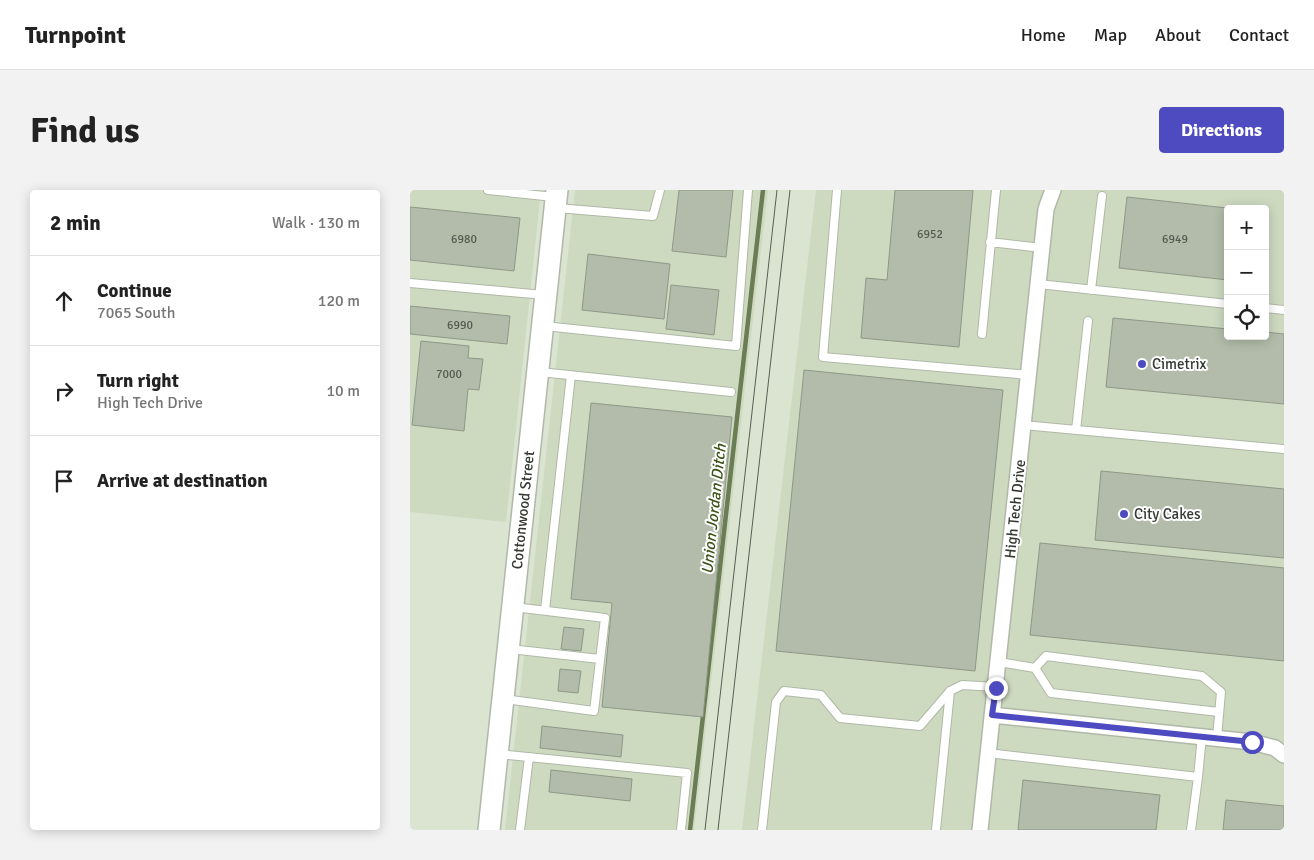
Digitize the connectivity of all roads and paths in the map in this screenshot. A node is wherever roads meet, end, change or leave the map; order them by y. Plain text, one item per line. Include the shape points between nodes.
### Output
1 (488, 190) edge
2 (660, 190) edge
3 (748, 190) edge
4 (837, 190) edge
5 (996, 190) edge
6 (1053, 190) edge
7 (499, 191) edge
8 (1102, 196) dead end
9 (556, 198) edge
10 (990, 242) junction
11 (1042, 248) junction
12 (410, 283) edge
13 (1038, 284) junction
14 (1091, 290) junction
15 (546, 295) junction
16 (1224, 304) edge
17 (1269, 308) edge
18 (1284, 310) edge
19 (1088, 321) dead end
20 (542, 326) junction
21 (982, 334) dead end
22 (538, 371) junction
23 (571, 375) junction
24 (1028, 375) junction
25 (731, 392) dead end
26 (1023, 425) junction
27 (1076, 430) junction
28 (1284, 449) edge
29 (512, 606) junction
30 (545, 610) junction
31 (508, 649) junction
32 (600, 660) junction
33 (999, 662) junction
34 (1035, 668) junction
35 (996, 688) junction
36 (950, 690) junction
37 (502, 699) junction
38 (1219, 712) junction
39 (992, 715) junction
40 (1209, 737) junction
41 (988, 753) junction
42 (497, 754) junction
43 (1284, 755) edge
44 (529, 757) junction
45 (1198, 777) junction
46 (489, 830) edge
47 (520, 830) edge
48 (681, 830) edge
49 (762, 830) edge
50 (936, 830) edge
51 (980, 830) edge
52 (1191, 830) edge

1 - 7 lane
2 - 9 lane via 653,216
3 - 20 lane via 736,346
4 - 24 lane via 823,357
5 - 10 lane
6 - 11 street, High Tech Drive via 1047,202
7 - 9 lane
8 - 14 lane
9 - 15 street, Cottonwood Street
10 - 11 lane
10 - 21 lane
11 - 13 street, High Tech Drive
12 - 15 lane
13 - 14 lane
13 - 24 street, High Tech Drive
14 - 16 lane
15 - 20 street, Cottonwood Street
17 - 18 lane
19 - 27 lane
20 - 22 street, Cottonwood Street
22 - 23 lane
22 - 29 street, Cottonwood Street
23 - 25 lane
23 - 30 lane
24 - 26 street, High Tech Drive
26 - 27 lane
26 - 33 street, High Tech Drive
27 - 28 lane
29 - 30 lane
29 - 31 street, Cottonwood Street
30 - 32 lane via 605,618
31 - 32 lane
31 - 37 street, Cottonwood Street
32 - 37 lane via 594,711
33 - 34 lane
33 - 35 street, High Tech Drive
34 - 38 lane via 1051,693
34 - 38 lane via 1046,656 1202,676 1220,692
35 - 36 lane via 962,685
35 - 39 street, High Tech Drive
36 - 49 lane via 920,726 840,718 821,695 784,691 776,702
36 - 50 lane
37 - 42 street, Cottonwood Street
38 - 40 lane
39 - 40 street
39 - 41 street, High Tech Drive
40 - 43 street via 1264,744
40 - 45 lane
41 - 45 lane
41 - 51 street, High Tech Drive
42 - 44 lane
42 - 46 street, Cottonwood Street
44 - 47 lane
44 - 48 lane via 687,774
45 - 52 lane

